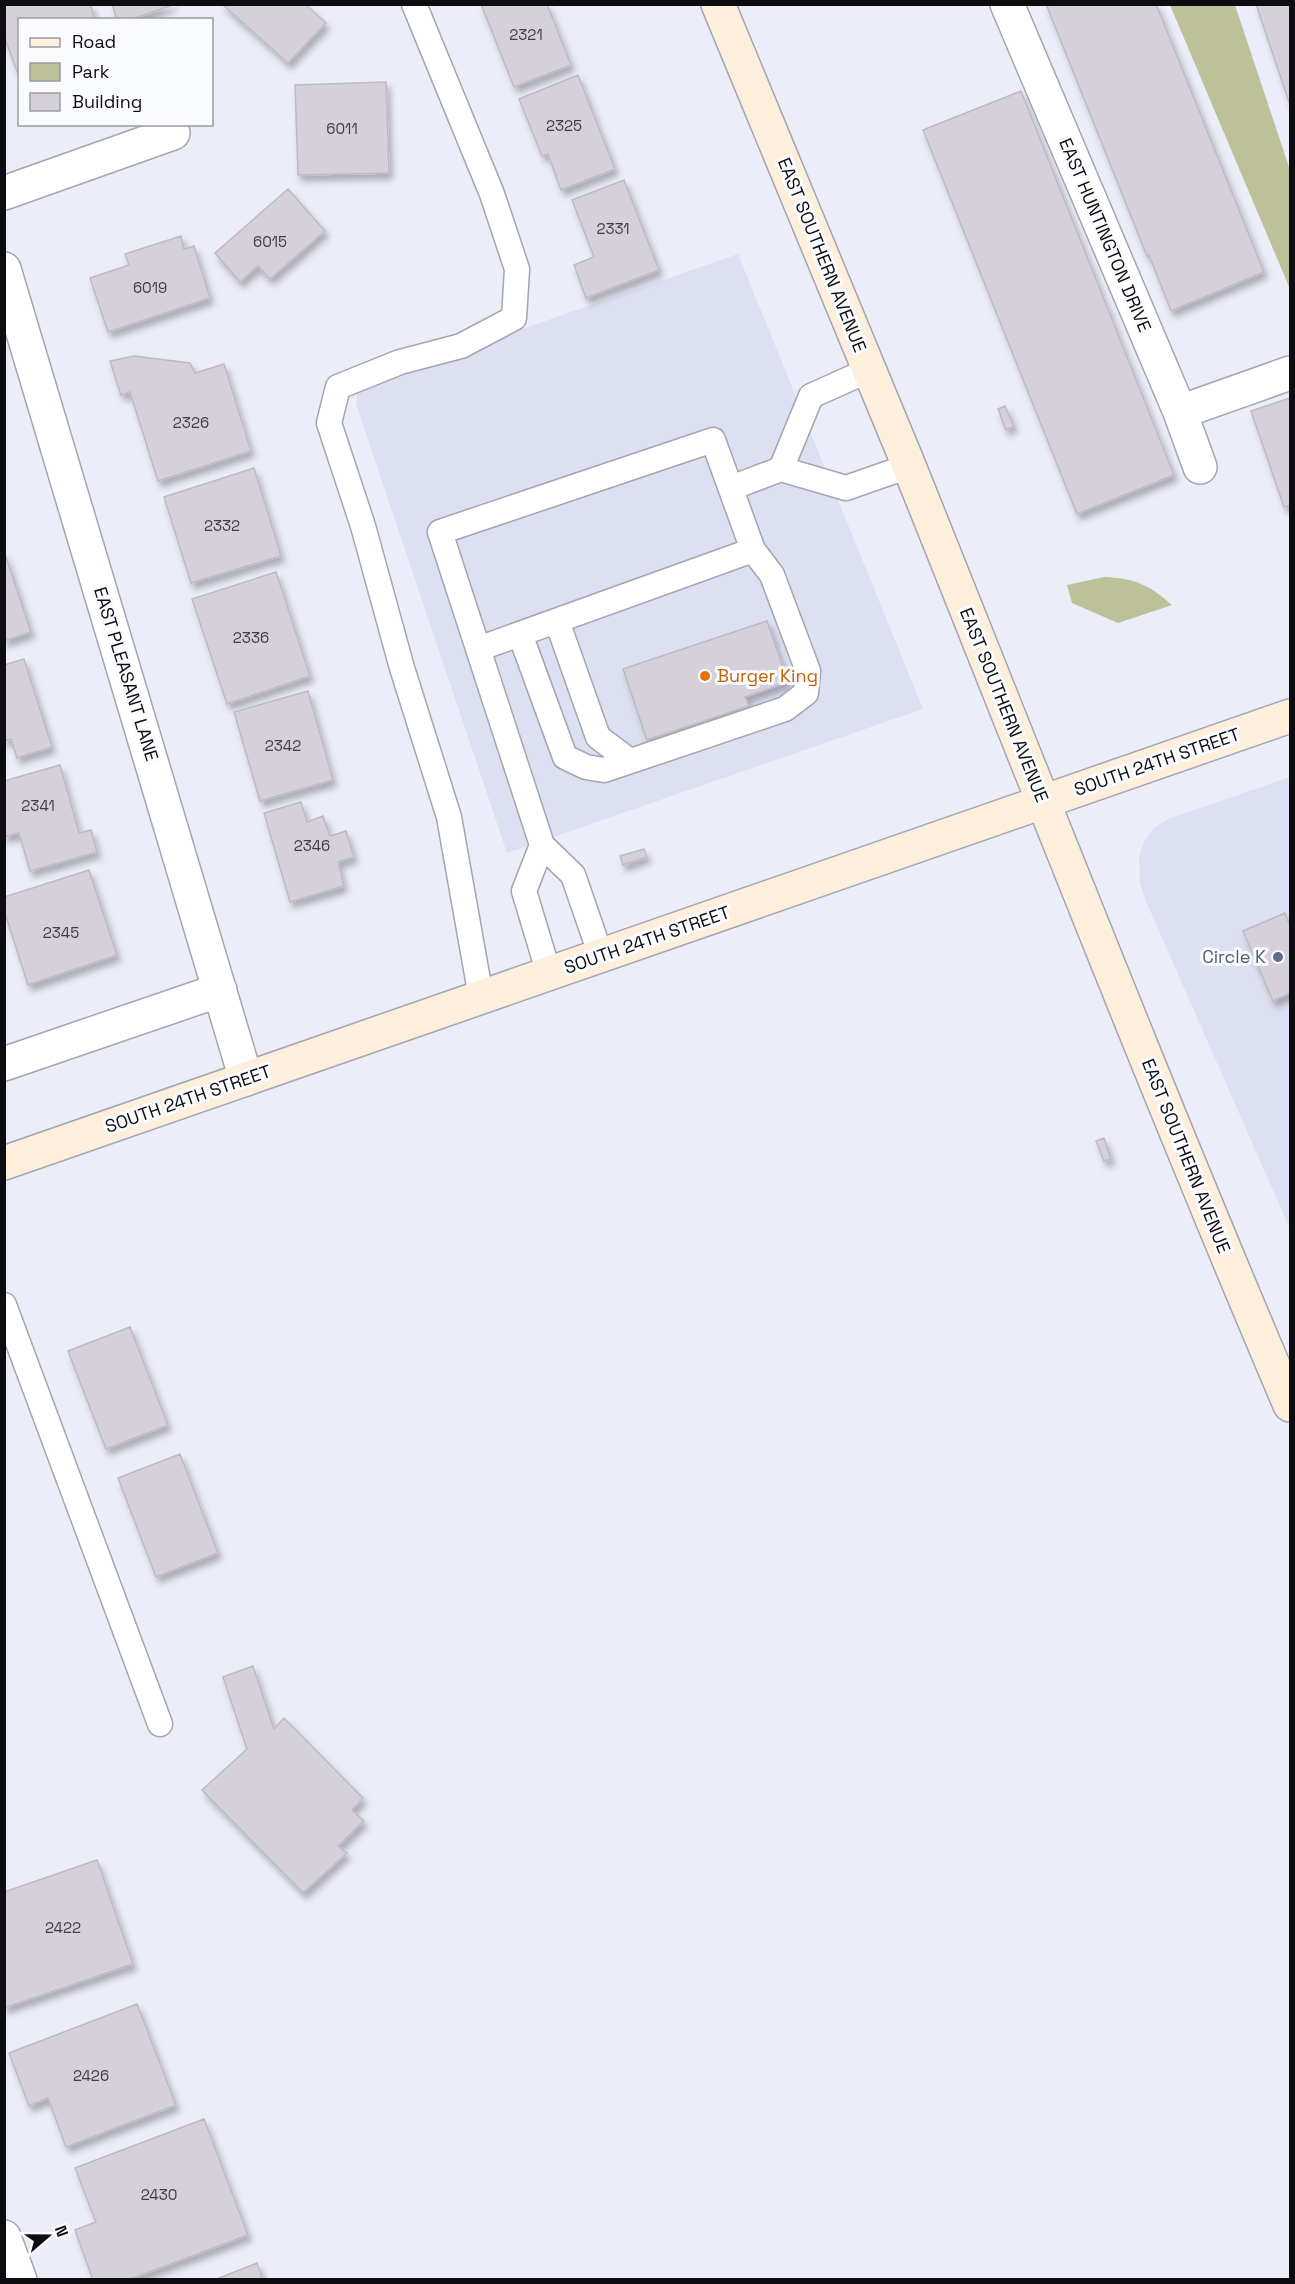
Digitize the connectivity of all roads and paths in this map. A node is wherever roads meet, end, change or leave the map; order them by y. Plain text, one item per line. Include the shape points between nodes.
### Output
1 (414, 4) edge
2 (718, 4) edge
3 (1007, 4) edge
4 (173, 133) dead end
5 (4, 193) edge
6 (4, 269) edge
7 (869, 370) junction
8 (1290, 373) edge
9 (1180, 412) junction
10 (909, 466) junction
11 (1200, 467) dead end
12 (781, 469) junction
13 (731, 488) junction
14 (753, 550) junction
15 (556, 621) junction
16 (520, 634) junction
17 (478, 649) junction
18 (1290, 716) edge
19 (630, 761) junction
20 (1042, 802) junction
21 (542, 845) junction
22 (601, 956) junction
23 (549, 974) junction
24 (220, 990) junction
25 (481, 997) junction
26 (4, 1064) edge
27 (246, 1079) junction
28 (4, 1163) edge
29 (4, 1305) edge
30 (1290, 1405) edge
31 (160, 1724) dead end
32 (4, 2237) edge
33 (20, 2280) edge

1 - 25 lane via 492,194 517,269 514,318 461,346 400,362 338,387 329,423 449,817
2 - 7 main road, EAST SOUTHERN AVENUE
3 - 9 street, EAST HUNTINGTON DRIVE
4 - 5 street
6 - 24 street, EAST PLEASANT LANE
7 - 10 main road, EAST SOUTHERN AVENUE
7 - 12 lane via 811,396
8 - 9 street
9 - 11 street, EAST HUNTINGTON DRIVE
10 - 12 lane via 846,488
10 - 20 main road, EAST SOUTHERN AVENUE
12 - 13 lane
13 - 14 lane
13 - 17 lane via 713,440 440,532
14 - 15 lane
14 - 19 lane via 772,575 808,671 806,693 785,709
15 - 16 lane
15 - 19 lane via 598,737
16 - 17 lane
16 - 19 lane via 565,757 604,770
17 - 21 lane
18 - 20 main road, SOUTH 24TH STREET
20 - 22 main road, SOUTH 24TH STREET
20 - 30 main road, EAST SOUTHERN AVENUE
21 - 22 lane via 573,875
21 - 23 lane via 524,891
22 - 23 main road, SOUTH 24TH STREET
23 - 25 main road, SOUTH 24TH STREET
24 - 26 street
24 - 27 street, EAST PLEASANT LANE
25 - 27 main road, SOUTH 24TH STREET
27 - 28 main road, SOUTH 24TH STREET
29 - 31 lane
32 - 33 street

